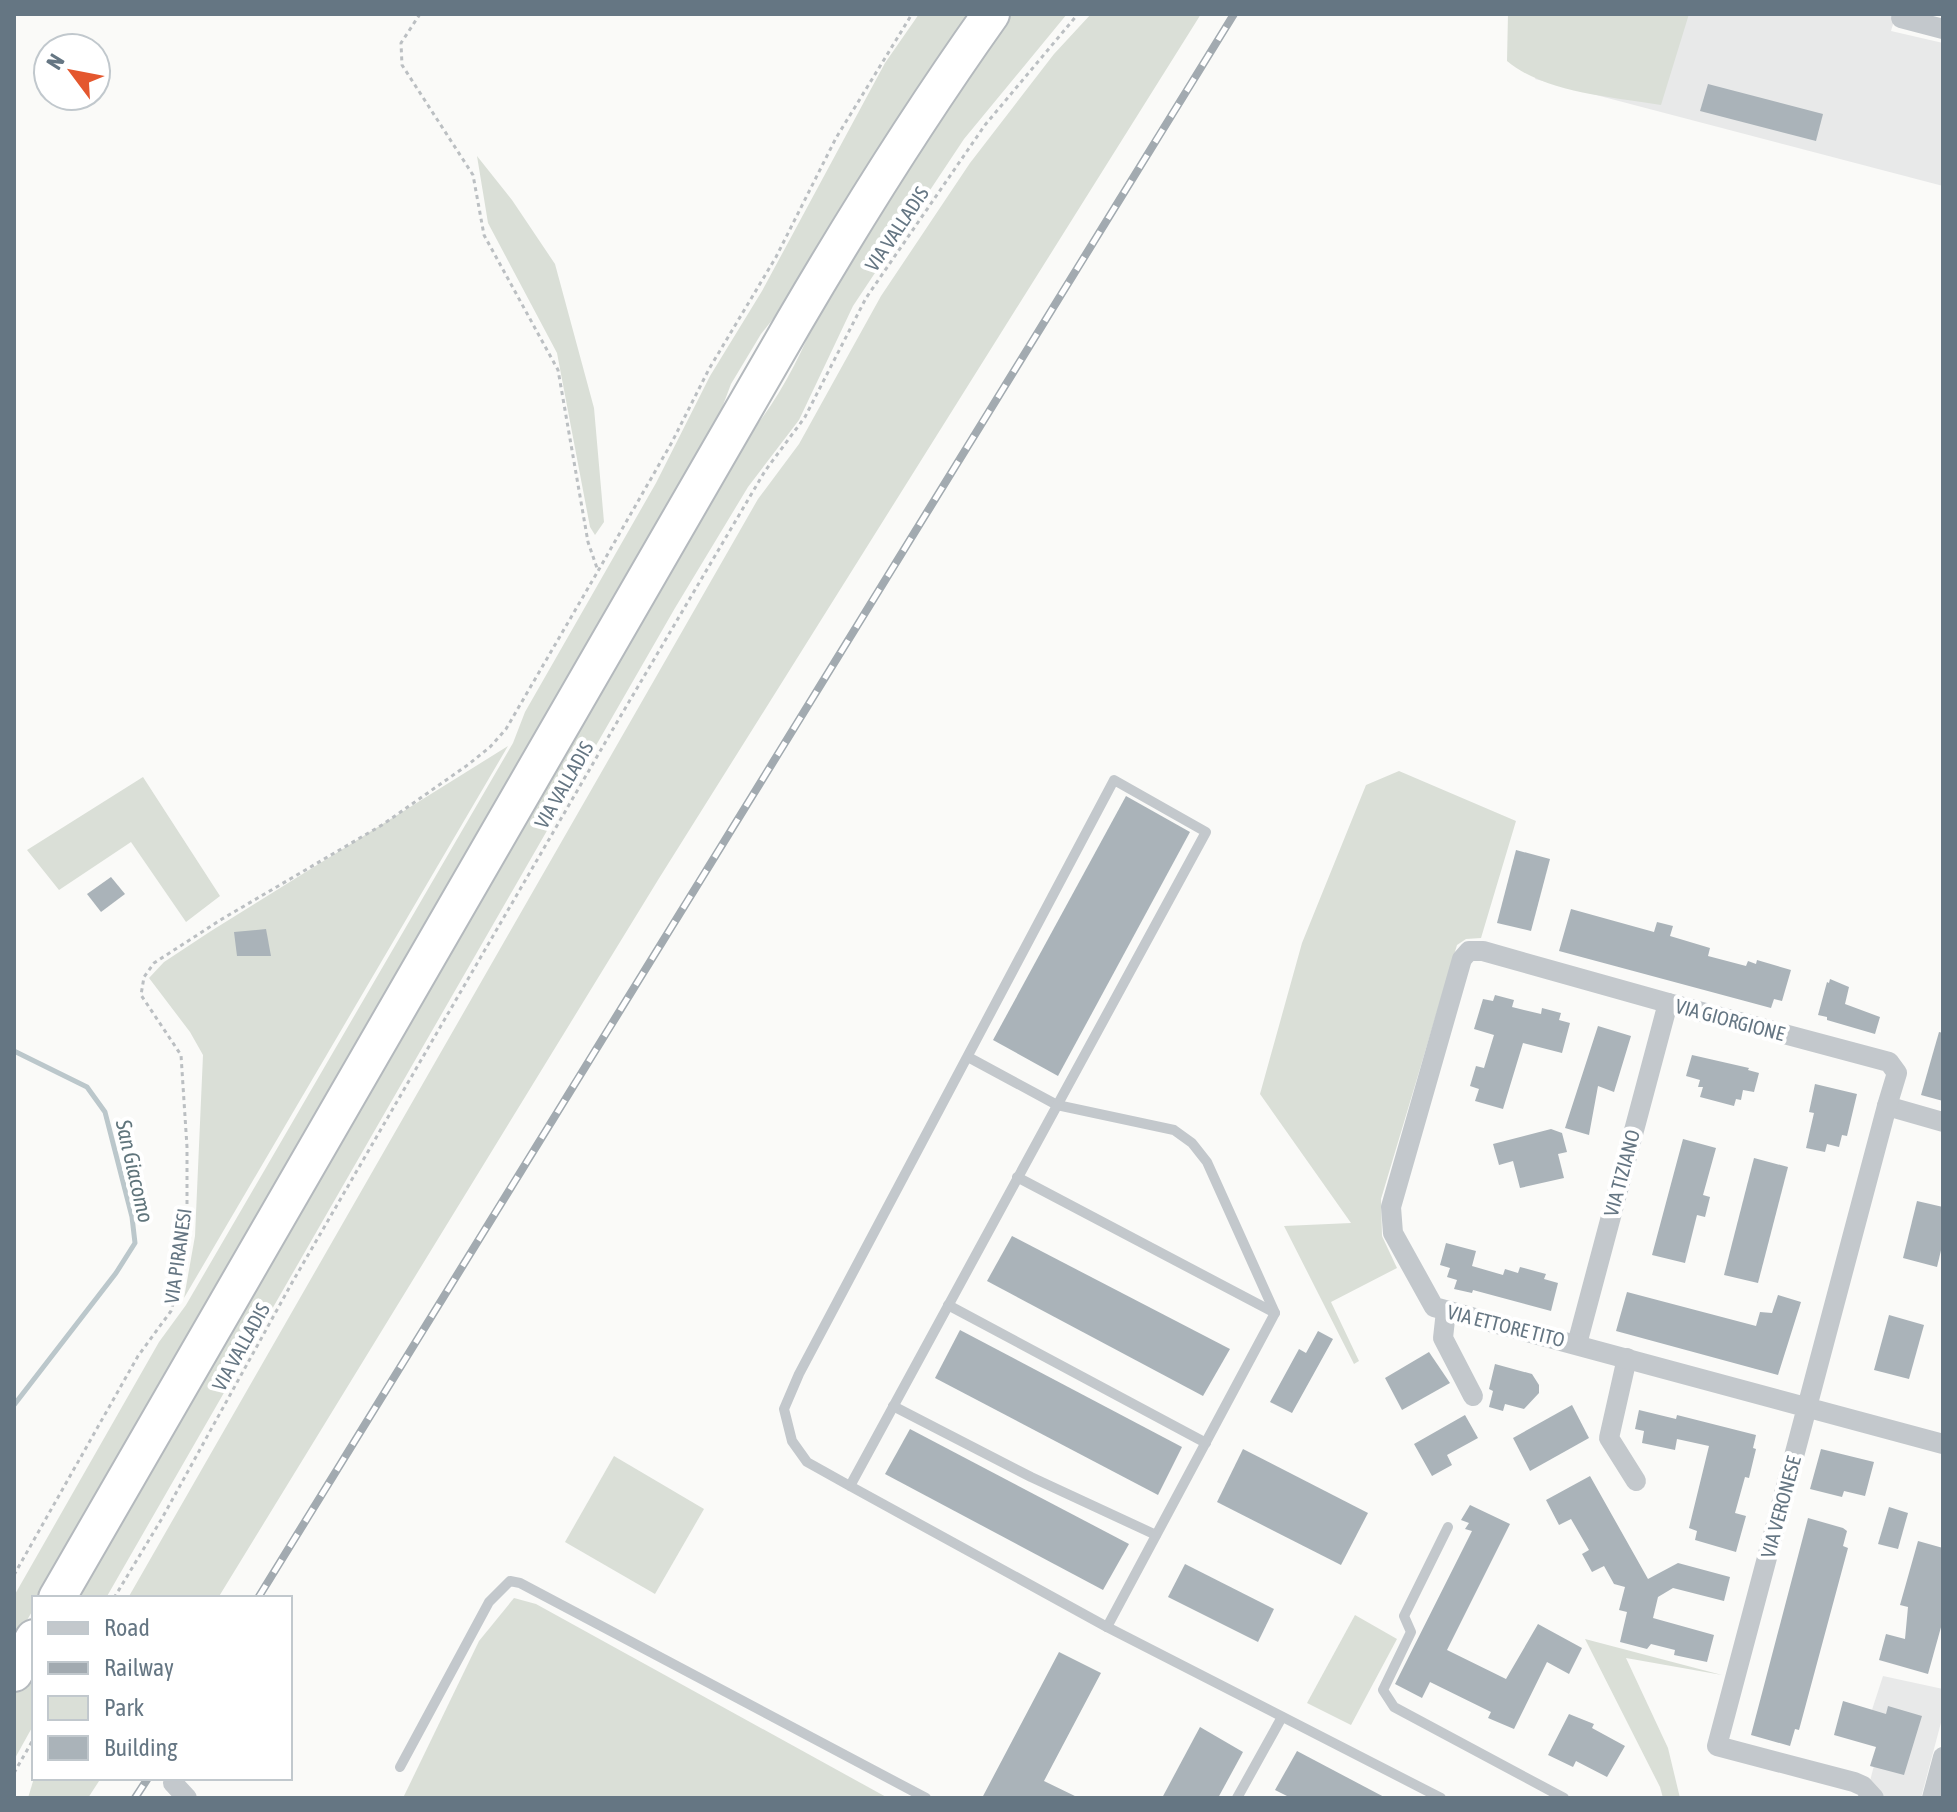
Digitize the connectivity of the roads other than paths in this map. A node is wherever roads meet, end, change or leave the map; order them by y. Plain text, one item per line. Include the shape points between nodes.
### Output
1 (991, 14) edge
2 (1901, 18) dead end
3 (1943, 29) edge
4 (1469, 951) joint
5 (1668, 1003) junction
6 (968, 1057) junction
7 (1057, 1105) junction
8 (1887, 1106) junction
9 (1943, 1122) edge
10 (1017, 1177) junction
11 (948, 1305) junction
12 (1446, 1311) junction
13 (1275, 1313) junction
14 (1577, 1344) junction
15 (1627, 1358) junction
16 (1473, 1396) dead end
17 (893, 1406) junction
18 (1807, 1408) junction
19 (1206, 1443) junction
20 (1943, 1444) edge
21 (1636, 1481) dead end
22 (850, 1486) junction
23 (1448, 1527) dead end
24 (1156, 1535) junction
25 (58, 1596) edge
26 (1107, 1627) junction
27 (32, 1642) edge
28 (14, 1673) edge
29 (1282, 1717) junction
30 (1943, 1757) edge
31 (400, 1767) dead end
32 (173, 1783) dead end
33 (187, 1798) edge
34 (926, 1798) edge
35 (1237, 1798) edge
36 (1441, 1798) edge
37 (1564, 1798) edge
38 (1874, 1798) edge
39 (1932, 1798) edge

1 - 25 highway via 861,207
2 - 3 street
4 - 5 street, VIA GIORGIONE
4 - 12 street, VIA ETTORE TITO via 1462,959 1391,1207 1393,1233 1408,1263 1434,1307
5 - 8 street, VIA GIORGIONE via 1889,1062 1897,1073
5 - 14 street, VIA TIZIANO
6 - 7 lane
6 - 7 lane via 1114,780 1206,832
6 - 22 lane via 784,1409 792,1441 807,1462
7 - 10 lane
7 - 13 lane via 1174,1130 1192,1143 1207,1162
8 - 9 street
8 - 18 street, VIA VERONESE
10 - 11 lane
10 - 13 lane
11 - 17 lane
11 - 19 lane
12 - 14 street, VIA ETTORE TITO
12 - 16 street via 1443,1338
13 - 19 lane
14 - 15 street, VIA ETTORE TITO
15 - 18 street, VIA ETTORE TITO
15 - 21 street via 1609,1438
17 - 22 lane
17 - 24 lane
18 - 20 street, VIA ETTORE TITO
18 - 38 street, VIA VERONESE via 1717,1746 1854,1782
19 - 24 lane
22 - 26 lane
23 - 37 lane via 1404,1616 1411,1632 1383,1690 1394,1707
24 - 26 lane
26 - 29 lane
27 - 28 highway
29 - 35 lane
29 - 36 lane
30 - 39 street
31 - 34 lane via 489,1602 510,1581
32 - 33 street

